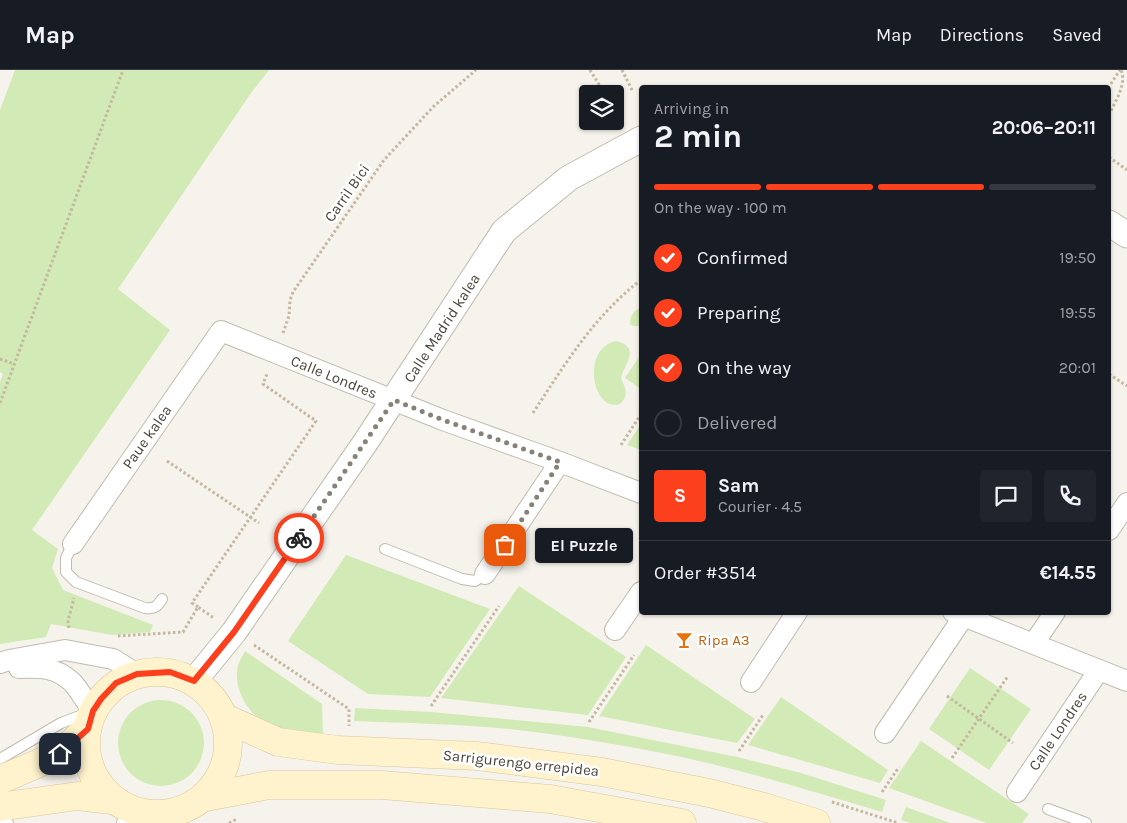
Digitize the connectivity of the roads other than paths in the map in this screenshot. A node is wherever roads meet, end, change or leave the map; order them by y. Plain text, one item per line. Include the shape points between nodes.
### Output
1 (639, 140) edge
2 (1111, 224) edge
3 (1127, 235) edge
4 (221, 331) joint
5 (394, 400) junction
6 (560, 462) junction
7 (639, 492) edge
8 (1127, 503) edge
9 (1111, 527) edge
10 (73, 544) joint
11 (385, 549) dead end
12 (485, 574) joint
13 (639, 595) edge
14 (162, 600) dead end
15 (795, 615) edge
16 (957, 615) edge
17 (961, 615) edge
18 (1053, 615) edge
19 (615, 630) dead end
20 (1034, 644) junction
21 (0, 663) edge
22 (0, 670) edge
23 (1099, 670) junction
24 (137, 674) junction
25 (194, 681) junction
26 (1127, 681) edge
27 (751, 682) dead end
28 (225, 718) junction
29 (90, 720) junction
30 (885, 733) dead end
31 (0, 759) edge
32 (0, 780) edge
33 (1017, 792) dead end
34 (206, 796) junction
35 (0, 808) edge
36 (1048, 809) dead end
37 (122, 814) edge
38 (0, 821) edge
39 (8, 823) edge
40 (682, 823) edge
41 (816, 823) edge
42 (1086, 823) edge

1 - 5 street, Calle Madrid kalea via 569,178 504,231
2 - 3 street
4 - 5 street, Calle Londres
4 - 10 street, Paue kalea
5 - 6 street, Calle Londres
5 - 25 street, Calle Madrid kalea via 234,632
6 - 7 street, Calle Londres
6 - 12 street
8 - 9 street
10 - 14 lane via 66,558 66,572 76,582 145,608 152,609
11 - 12 lane via 462,579 475,581
13 - 19 street
15 - 27 street
16 - 30 street
17 - 20 street
18 - 20 street
20 - 23 street
21 - 24 street via 65,650 113,660
22 - 29 street via 41,667 55,671 72,682
23 - 26 street
23 - 33 street, Calle Londres
24 - 25 main road via 170,672
24 - 29 main road via 116,683 101,699
25 - 28 main road via 213,697
28 - 34 main road via 230,740 227,762 220,780
28 - 41 main road, Sarrigurengo errepidea via 278,742 338,750 477,756 602,772 709,793
29 - 31 lane via 61,723
29 - 32 main road via 60,754
29 - 37 main road via 87,761 99,786
34 - 37 main road via 182,811 153,815
34 - 40 main road via 269,785 382,785 550,799
35 - 37 main road via 77,796
36 - 42 lane
38 - 39 lane

